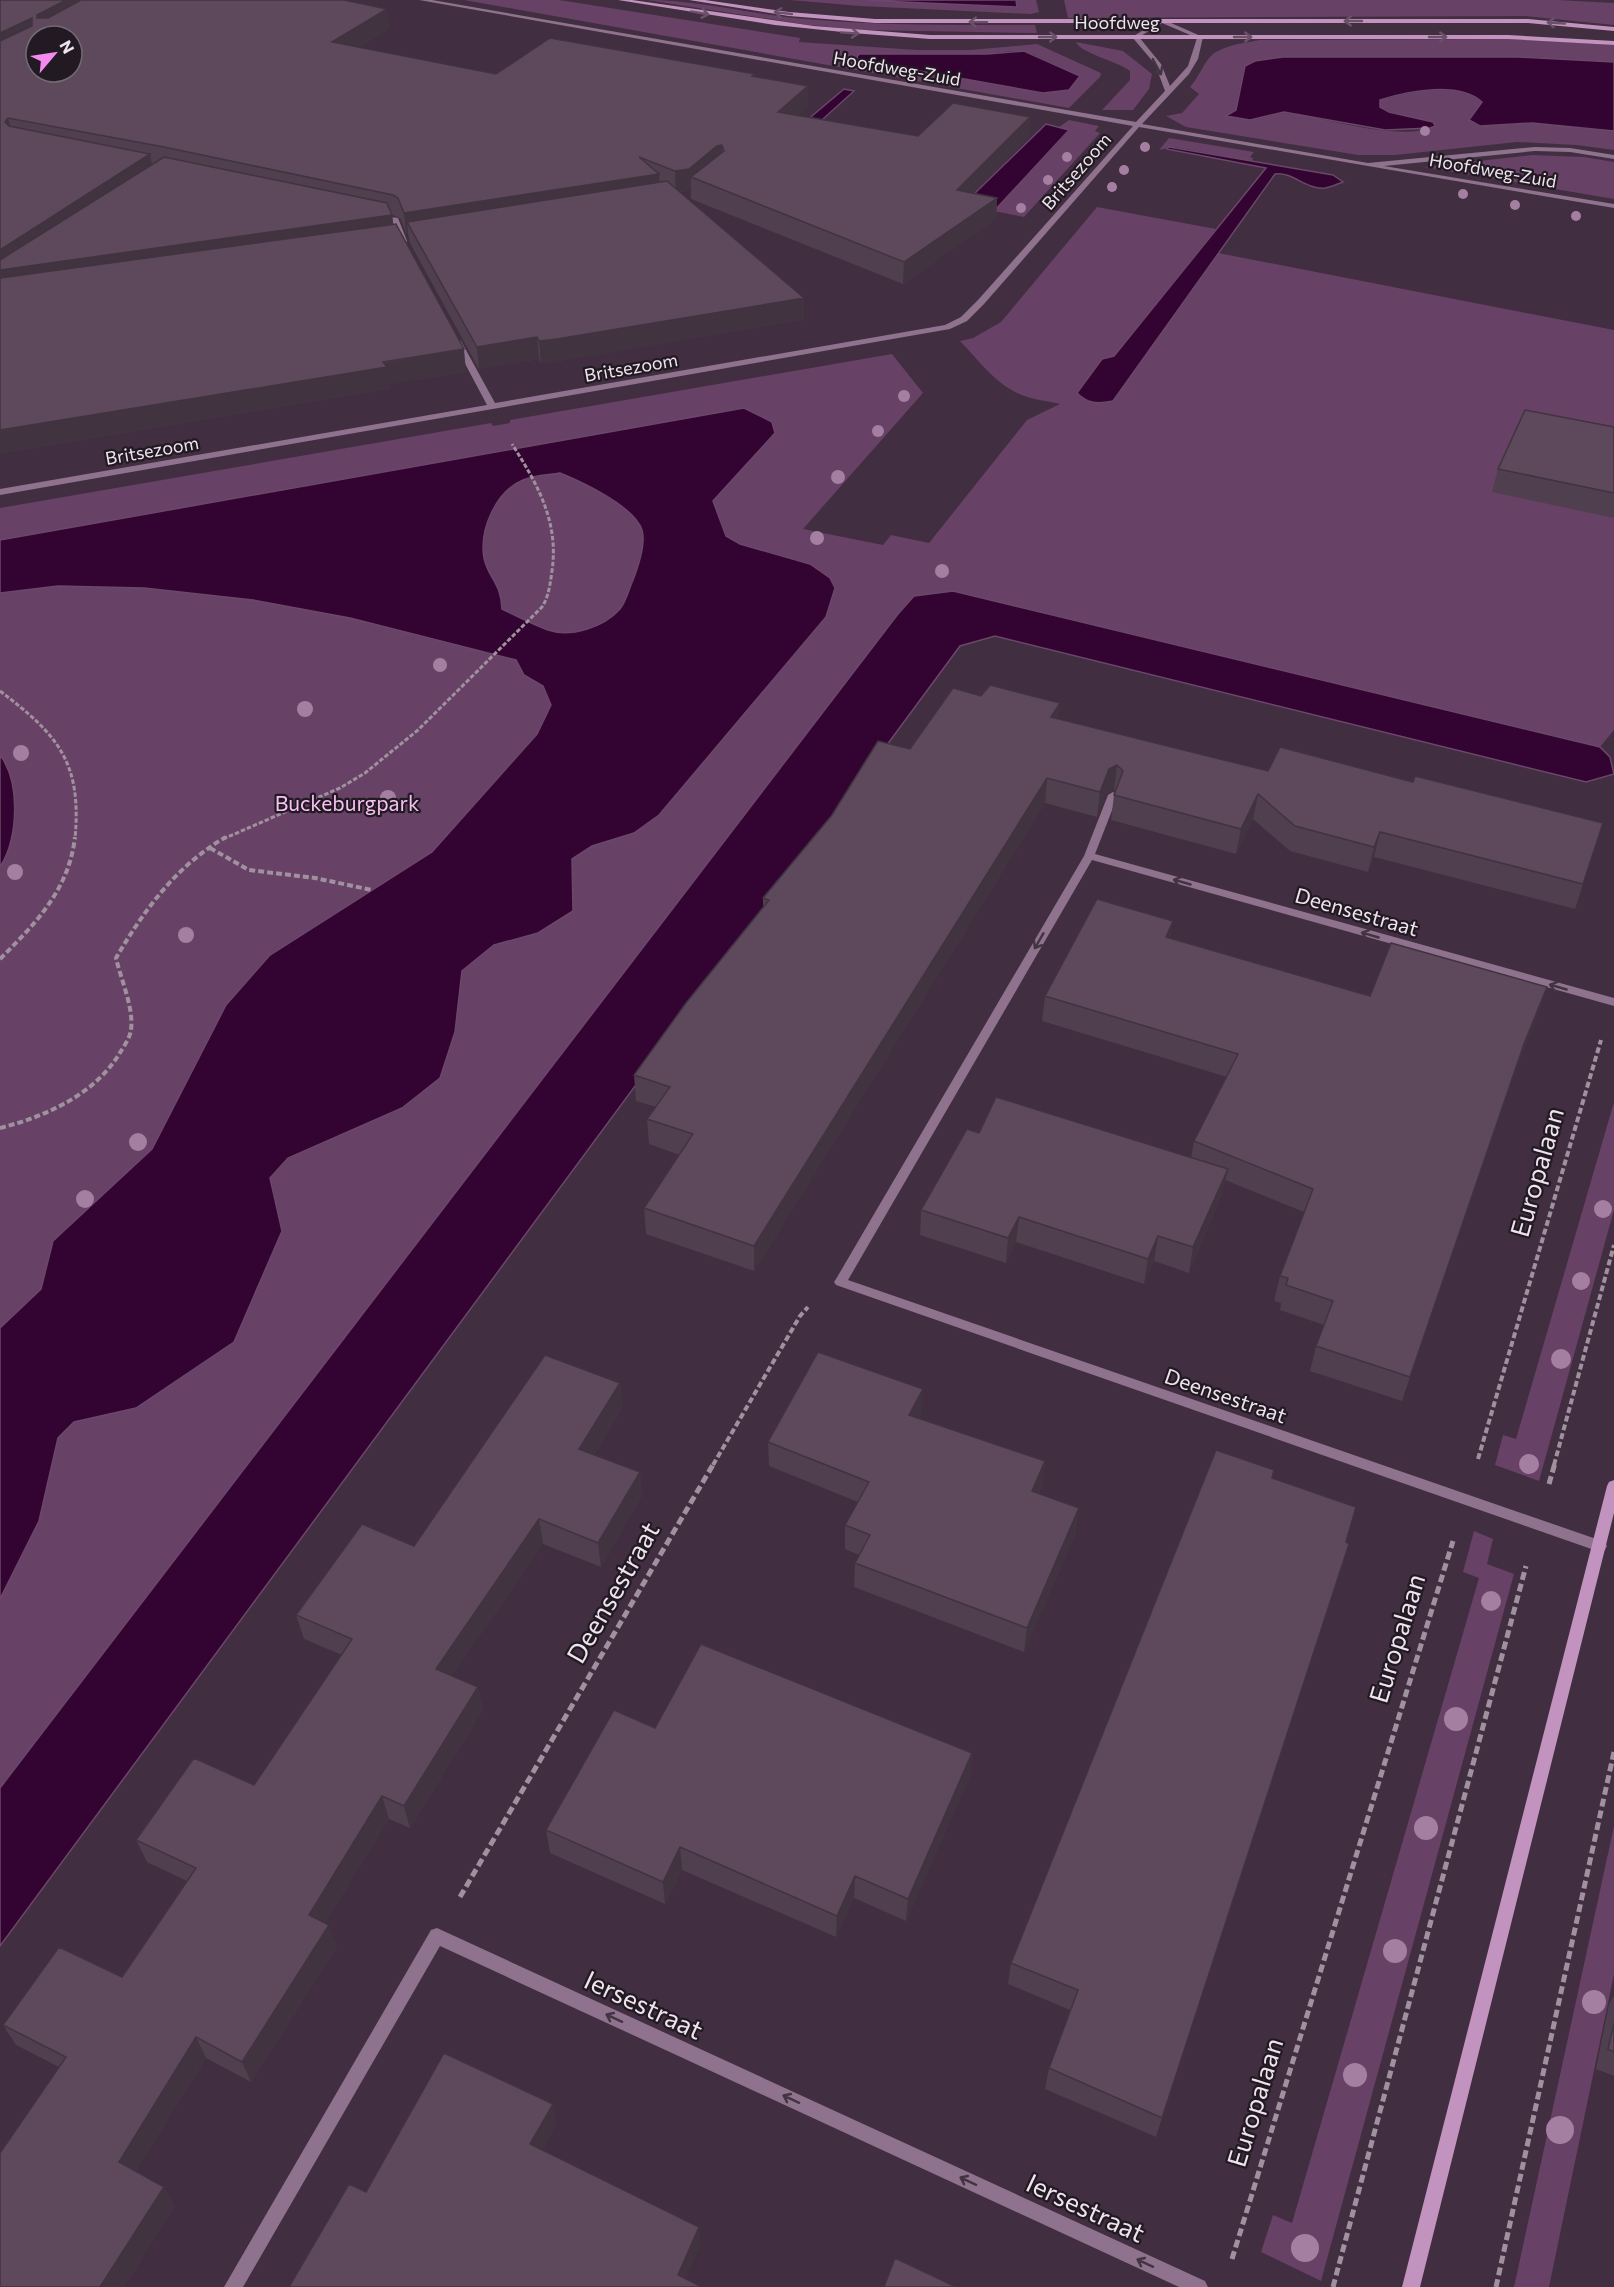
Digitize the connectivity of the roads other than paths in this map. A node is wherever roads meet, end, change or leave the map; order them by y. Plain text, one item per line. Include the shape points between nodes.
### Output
1 (422, 0) edge
2 (621, 0) edge
3 (692, 0) edge
4 (1162, 21) junction
5 (1614, 29) edge
6 (1135, 37) junction
7 (1200, 37) junction
8 (1614, 43) edge
9 (1168, 91) junction
10 (1136, 126) junction
11 (1614, 157) edge
12 (1368, 165) junction
13 (1614, 206) edge
14 (372, 216) edge
15 (414, 238) edge
16 (402, 240) junction
17 (390, 241) edge
18 (408, 250) edge
19 (453, 333) edge
20 (492, 406) junction
21 (0, 492) edge
22 (1113, 795) edge
23 (1089, 856) junction
24 (1613, 1002) edge
25 (1614, 1486) edge
26 (1600, 1546) junction
27 (233, 2287) edge
28 (1198, 2287) edge
29 (1411, 2287) edge

1 - 10 street, Hoofdweg-Zuid
2 -> 6 main road, Hoofdweg via 847,33
4 -> 3 main road, Hoofdweg via 875,21
5 -> 4 main road, Hoofdweg via 1528,21
4 - 6 street
4 - 7 street
6 - 7 main road, Hoofdweg
6 -> 9 street via 1158,64
7 -> 8 main road, Hoofdweg via 1508,37
7 - 9 street, Britsezoom via 1196,63
9 - 10 street, Britsezoom
10 - 12 street, Hoofdweg-Zuid
10 - 20 street, Britsezoom via 981,302 964,319 947,327
11 - 12 street, Hoofdweg-Zuid via 1535,149
12 - 13 street, Hoofdweg-Zuid
14 - 16 street via 395,220
15 - 16 street
16 - 17 street
16 - 18 street
19 - 20 street
20 - 21 street, Britsezoom
22 - 23 street
24 -> 23 street, Deensestraat
23 -> 26 street, Deensestraat via 840,1282
25 - 26 main road
26 - 29 main road
28 -> 27 street, Iersestraat via 437,1936

